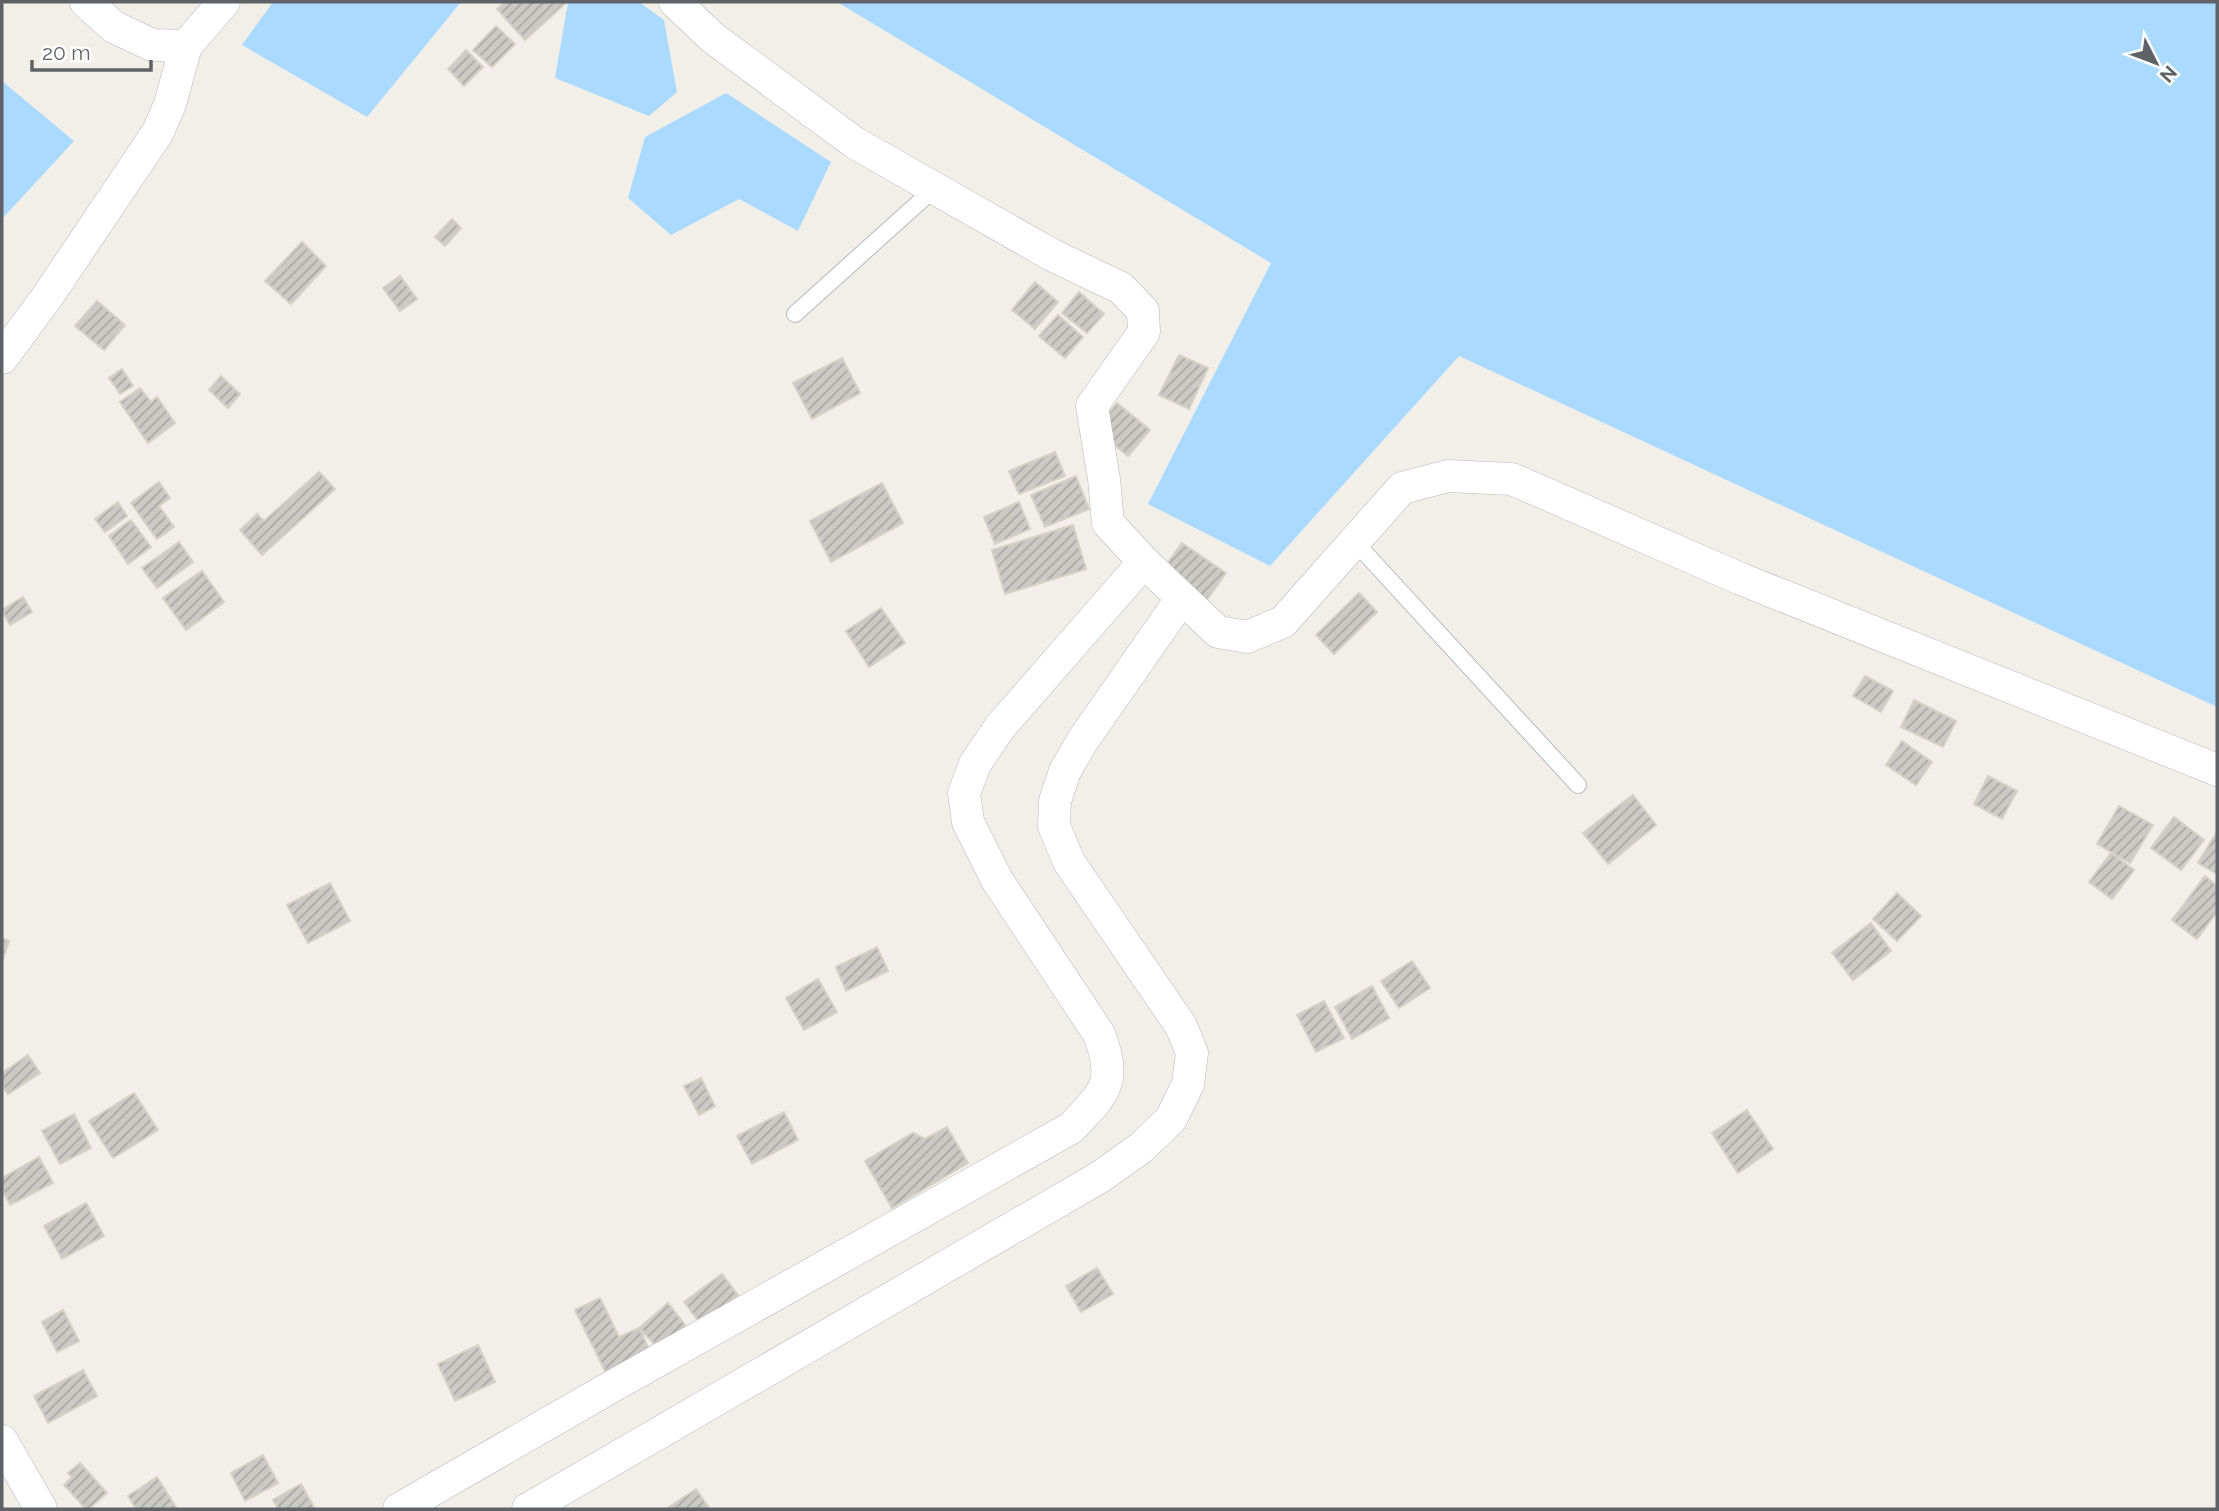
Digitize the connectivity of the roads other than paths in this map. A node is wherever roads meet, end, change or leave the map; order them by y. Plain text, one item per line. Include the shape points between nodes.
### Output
1 (86, 2) edge
2 (224, 2) edge
3 (675, 2) edge
4 (186, 46) junction
5 (935, 188) junction
6 (796, 314) dead end
7 (2, 358) edge
8 (1354, 542) junction
9 (1144, 562) junction
10 (1182, 598) junction
11 (2217, 770) edge
12 (1578, 785) dead end
13 (2, 1441) edge
14 (41, 1509) edge
15 (399, 1509) edge
16 (528, 1509) edge

1 - 4 street via 114,27 152,45
2 - 4 street
3 - 5 street via 713,38 855,143
4 - 7 street via 158,132
5 - 6 lane
5 - 9 street via 1052,255 1121,288 1143,311 1144,332 1092,406 1108,523
8 - 10 street via 1283,622 1247,637 1218,632
8 - 11 street via 1402,488 1448,477 1512,479 1741,579
8 - 12 lane
9 - 10 street
9 - 15 street via 1000,727 975,764 964,793 968,822 998,880 1099,1034 1108,1057 1108,1077 1097,1101 1071,1128
10 - 16 street via 1065,771 1055,801 1054,826 1069,862 1181,1026 1192,1053 1188,1084 1171,1119 1100,1177
13 - 14 street

